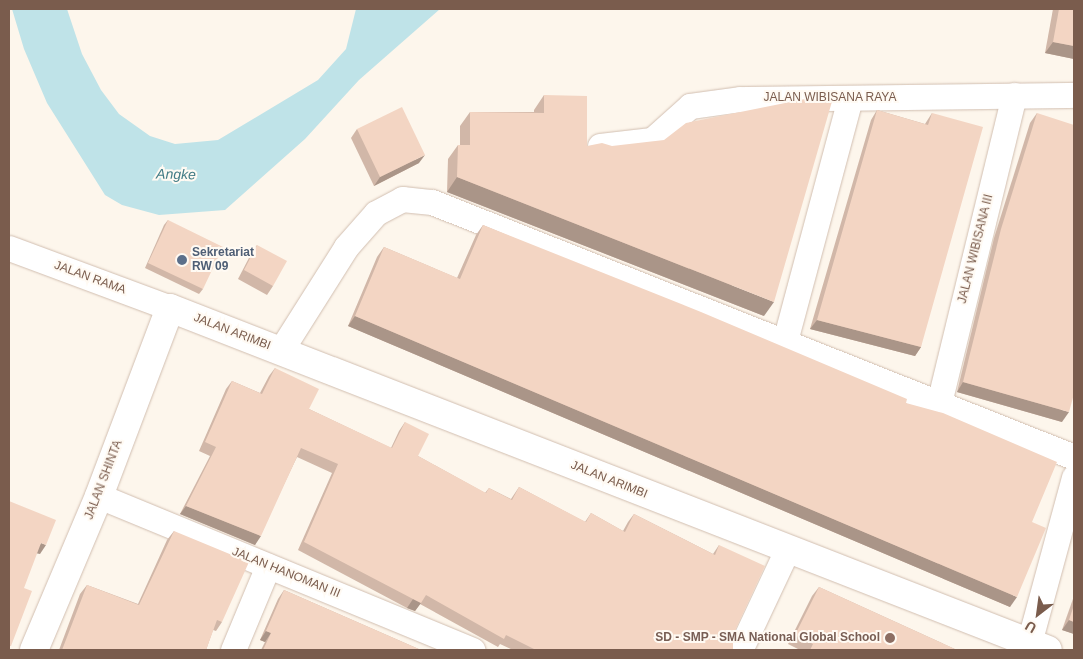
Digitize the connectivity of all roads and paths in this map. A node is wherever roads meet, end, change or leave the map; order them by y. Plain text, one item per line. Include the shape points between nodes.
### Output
1 (1074, 94) edge
2 (1014, 95) junction
3 (850, 99) junction
4 (600, 146) edge
5 (9, 248) edge
6 (170, 308) junction
7 (785, 341) junction
8 (281, 350) junction
9 (939, 403) junction
10 (1074, 458) edge
11 (1074, 477) edge
12 (99, 496) junction
13 (787, 550) junction
14 (268, 566) junction
15 (1038, 646) edge
16 (34, 650) edge
17 (233, 650) edge
18 (472, 650) edge
19 (740, 650) edge

1 - 2 street, JALAN WIBISANA RAYA
2 - 3 street, JALAN WIBISANA RAYA
2 - 9 street, JALAN WIBISANA III
3 - 4 street, JALAN WIBISANA RAYA via 740,99 690,106 652,140
3 - 7 street
5 - 6 street, JALAN RAMA
6 - 8 street, JALAN ARIMBI
6 - 12 street, JALAN SHINTA
7 - 8 street via 461,211 432,202 402,199 376,213 346,247
7 - 9 street
8 - 13 street, JALAN ARIMBI
9 - 10 street
11 - 15 street
12 - 14 street, JALAN HANOMAN III
12 - 16 street, JALAN SHINTA
13 - 15 street, JALAN ARIMBI
13 - 19 street
14 - 17 street
14 - 18 street, JALAN HANOMAN III

